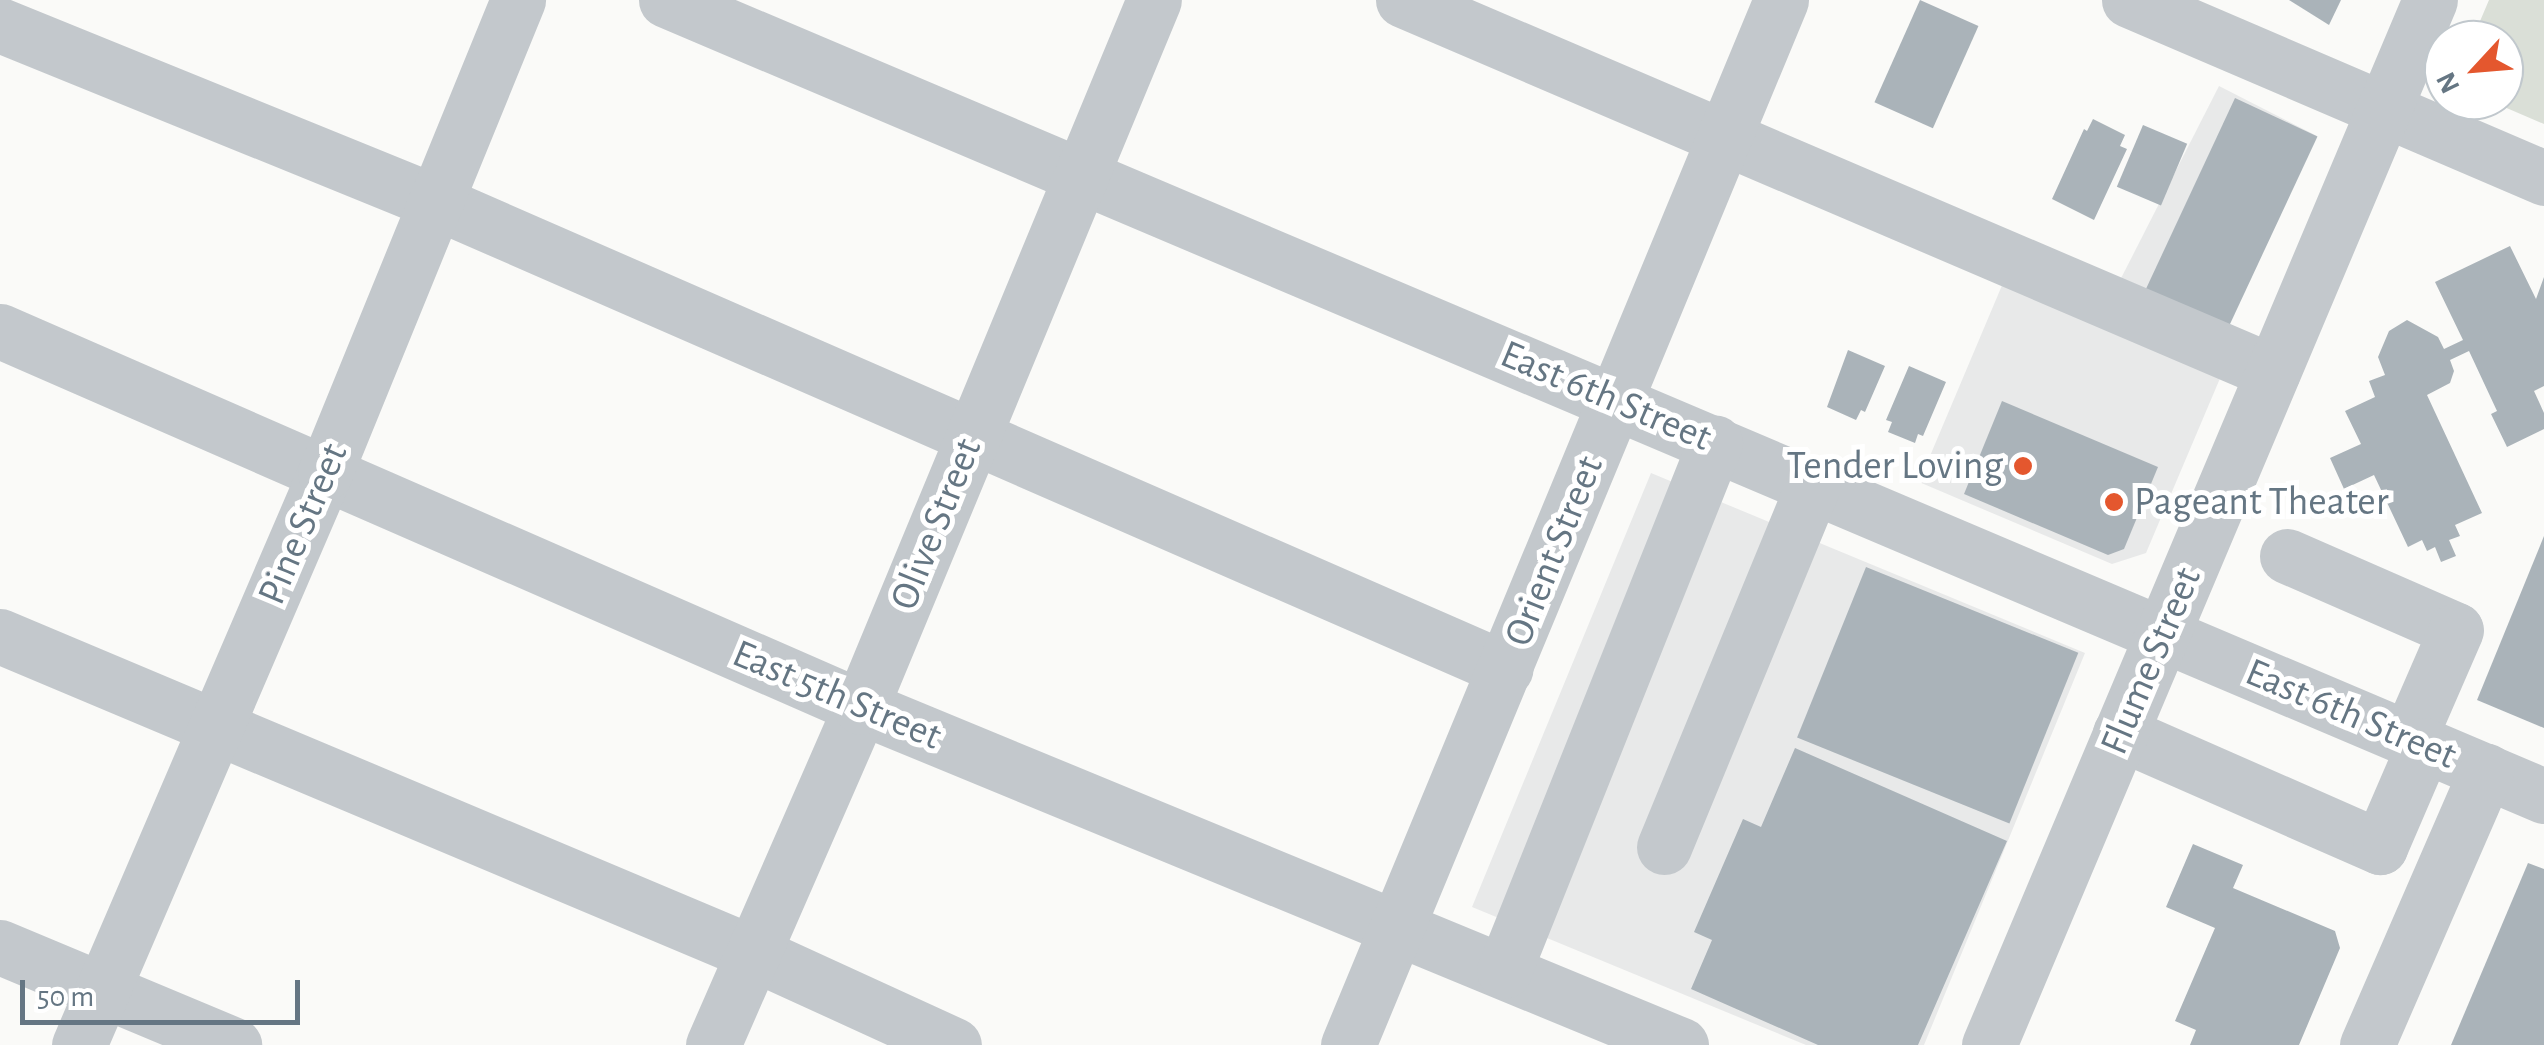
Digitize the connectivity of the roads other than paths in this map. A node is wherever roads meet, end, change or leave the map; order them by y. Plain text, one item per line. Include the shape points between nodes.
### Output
1 (518, 0) edge
2 (666, 0) edge
3 (1154, 0) edge
4 (1403, 0) edge
5 (1781, 0) edge
6 (2128, 0) edge
7 (2430, 0) edge
8 (0, 25) edge
9 (2385, 109) junction
10 (1726, 135) junction
11 (1080, 173) junction
12 (2544, 178) edge
13 (436, 202) junction
14 (0, 331) edge
15 (2273, 372) junction
16 (1616, 400) junction
17 (971, 439) junction
18 (1714, 442) junction
19 (326, 473) junction
20 (1813, 484) junction
21 (2287, 556) dead end
22 (2162, 634) junction
23 (0, 636) edge
24 (1506, 668) junction
25 (861, 707) junction
26 (218, 724) junction
27 (2120, 733) junction
28 (2417, 742) junction
29 (2486, 771) junction
30 (2544, 796) edge
31 (1664, 847) dead end
32 (1400, 926) junction
33 (0, 947) edge
34 (753, 953) junction
35 (1504, 971) junction
36 (103, 990) junction
37 (80, 1045) edge
38 (234, 1045) edge
39 (712, 1045) edge
40 (954, 1045) edge
41 (1348, 1045) edge
42 (1681, 1045) edge
43 (1989, 1045) edge
44 (2367, 1045) edge

1 - 13 street, Pine Street
2 - 11 street, East 6th Street
3 - 11 street, Olive Street
4 - 10 street
5 - 10 street, Orient Street
6 - 9 street
7 - 9 street, Flume Street
8 - 13 street
9 - 12 street
9 - 15 street, Flume Street
10 - 15 street
10 - 16 street, Orient Street
11 - 16 street, East 6th Street
11 - 17 street, Olive Street
13 - 17 street
13 - 19 street, Pine Street
14 - 19 street, East 5th Street
15 - 22 street, Flume Street
16 - 18 street, East 6th Street
16 - 24 street, Orient Street
17 - 24 street
17 - 25 street, Olive Street
18 - 20 street, East 6th Street
18 - 35 street
19 - 25 street, East 5th Street
19 - 26 street, Pine Street
20 - 22 street, East 6th Street
20 - 31 street
21 - 28 street via 2456,630
22 - 27 street, Flume Street
22 - 28 street, East 6th Street
23 - 26 street
24 - 32 street, Orient Street
25 - 32 street, East 5th Street
25 - 34 street, Olive Street
26 - 34 street
26 - 36 street, Pine Street
27 - 28 street via 2380,847
27 - 43 street, Flume Street
28 - 29 street, East 6th Street
29 - 30 street, East 6th Street
29 - 44 street
32 - 35 street, East 5th Street
32 - 41 street, Orient Street
33 - 36 street
34 - 39 street, Olive Street
34 - 40 street
35 - 42 street, East 5th Street
36 - 37 street, Pine Street
36 - 38 street

